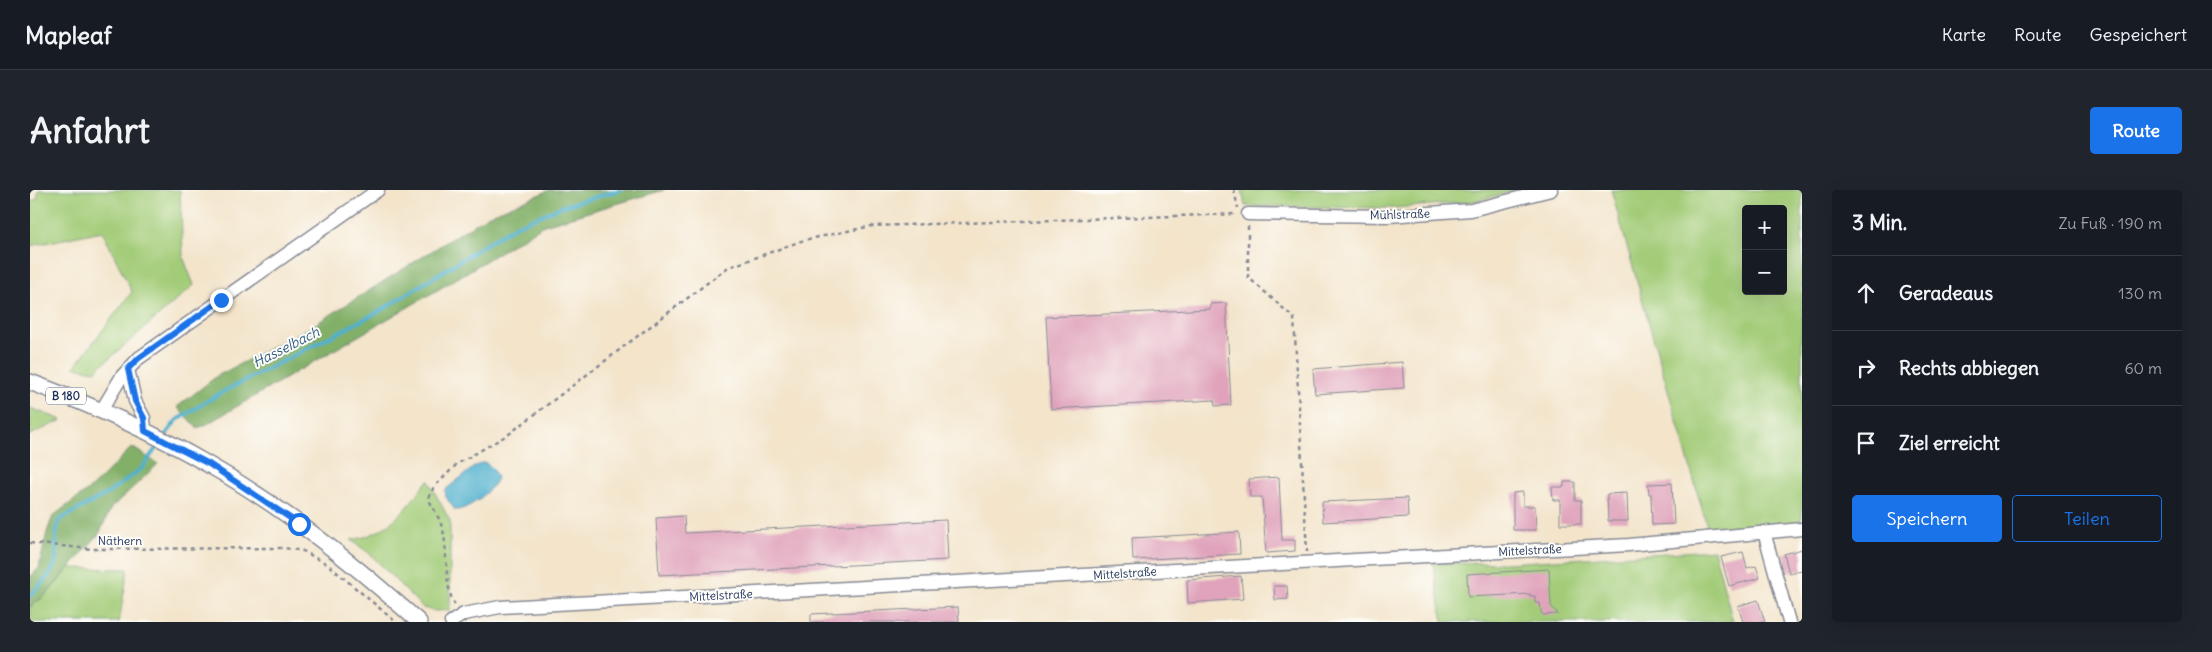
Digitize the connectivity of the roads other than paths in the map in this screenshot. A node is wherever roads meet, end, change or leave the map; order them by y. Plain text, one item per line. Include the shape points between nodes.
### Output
1 (378, 190) edge
2 (1551, 190) edge
3 (1248, 214) road end
4 (128, 369) junction
5 (30, 382) edge
6 (101, 411) junction
7 (145, 431) junction
8 (1802, 529) edge
9 (1764, 532) junction
10 (419, 622) edge
11 (451, 622) edge
12 (1789, 622) edge

1 - 4 street via 182,327
2 - 3 street, Mühlstraße via 1471,210 1388,216
4 - 6 street
4 - 7 street
5 - 6 main road, B 180
6 - 7 main road, B 180
7 - 10 main road, B 180 via 231,478 299,524 352,564
8 - 9 street, Mittelstraße
9 - 11 street, Mittelstraße via 1629,545 500,607 464,614
9 - 12 street

